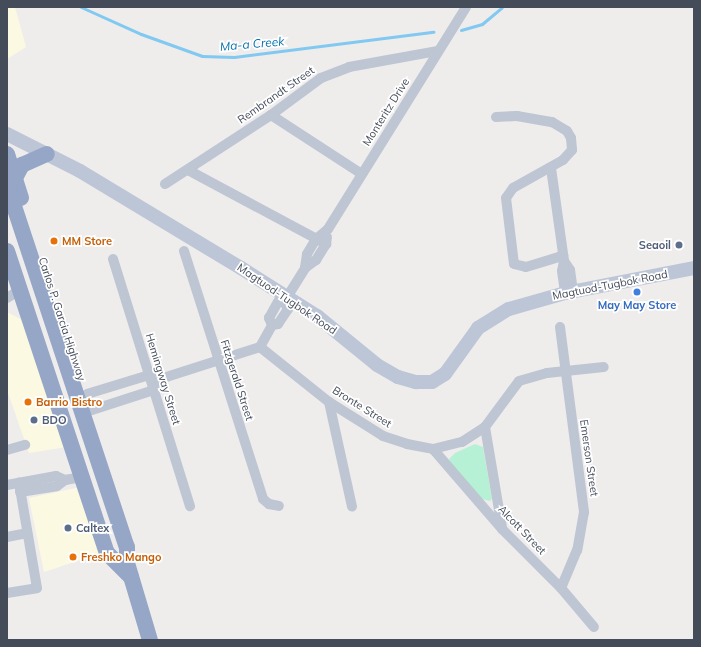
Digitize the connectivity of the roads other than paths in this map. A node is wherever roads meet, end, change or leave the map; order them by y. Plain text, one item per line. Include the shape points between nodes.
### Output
1 (466, 7) edge
2 (437, 51) junction
3 (271, 115) junction
4 (496, 117) dead end
5 (7, 134) edge
6 (47, 154) junction
7 (8, 161) edge
8 (551, 168) junction
9 (188, 170) junction
10 (362, 174) junction
11 (11, 182) edge
12 (165, 184) dead end
13 (14, 197) edge
14 (7, 220) edge
15 (328, 229) junction
16 (33, 234) junction
17 (316, 239) junction
18 (7, 242) edge
19 (326, 244) junction
20 (184, 250) dead end
21 (7, 251) edge
22 (113, 259) dead end
23 (564, 259) junction
24 (306, 268) junction
25 (694, 268) edge
26 (49, 281) junction
27 (12, 293) edge
28 (569, 293) junction
29 (286, 300) junction
30 (560, 327) dead end
31 (260, 347) junction
32 (72, 351) junction
33 (219, 360) junction
34 (43, 361) junction
35 (604, 367) dead end
36 (565, 371) junction
37 (149, 375) junction
38 (66, 380) junction
39 (133, 380) junction
40 (160, 380) junction
41 (154, 390) junction
42 (86, 394) junction
43 (138, 395) junction
44 (329, 402) junction
45 (92, 410) junction
46 (485, 427) junction
47 (24, 445) dead end
48 (433, 449) junction
49 (7, 450) edge
50 (82, 477) junction
51 (7, 485) edge
52 (19, 488) junction
53 (190, 506) dead end
54 (279, 506) dead end
55 (352, 507) dead end
56 (502, 529) junction
57 (27, 533) junction
58 (7, 537) edge
59 (129, 570) junction
60 (561, 588) junction
61 (7, 593) edge
62 (594, 627) dead end
63 (150, 640) edge

1 - 2 street, Monteritz Drive
2 - 3 street, Rembrandt Street via 335,72 307,87
2 - 10 street, Monteritz Drive
3 - 9 street, Rembrandt Street
3 - 10 street
4 - 8 street via 540,119 552,122 567,131 572,150
5 - 6 main road, Magtuod-Tugbok Road
6 - 11 highway via 22,165
6 - 29 main road, Magtuod-Tugbok Road via 96,180
7 - 11 highway, Carlos P. Garcia Highway
8 - 23 street
8 - 23 street via 507,193 513,261 517,266 523,267
9 - 12 street, Rembrandt Street
9 - 17 street
10 - 15 street, Monteritz Drive
11 - 13 highway, Carlos P. Garcia Highway
11 - 38 highway, Carlos P. Garcia Highway
13 - 16 highway, Carlos P. Garcia Highway
14 - 38 highway, Carlos P. Garcia Highway
15 - 17 street, Monteritz Drive
15 - 19 street, Monteritz Drive
16 - 18 highway
16 - 26 highway, Carlos P. Garcia Highway
17 - 19 street
17 - 24 street, Monteritz Drive via 307,254
19 - 24 street, Monteritz Drive via 316,260
20 - 33 street, Fitzgerald Street
21 - 27 highway, Carlos P. Garcia Highway
22 - 37 street, Hemingway Street
23 - 28 street via 562,271
24 - 29 street, Monteritz Drive
25 - 28 main road, Magtuod-Tugbok Road
26 - 27 highway
26 - 32 highway, Carlos P. Garcia Highway
27 - 34 highway, Carlos P. Garcia Highway
28 - 29 main road, Magtuod-Tugbok Road via 527,303 496,316 478,328 445,374 432,382 424,383 407,380 377,365 328,324
29 - 31 street, Monteritz Drive via 278,302 269,318 272,325
30 - 36 street, Emerson Street
31 - 33 street
31 - 44 street, Bronte Street
32 - 34 highway
32 - 42 highway, Carlos P. Garcia Highway
33 - 40 street
33 - 54 street, Fitzgerald Street via 263,499 269,504
34 - 50 highway, Carlos P. Garcia Highway
35 - 36 street, Bronte Street
36 - 46 street, Bronte Street via 532,376 519,381
36 - 60 street, Emerson Street via 584,512 577,550
37 - 39 street
37 - 40 street
37 - 41 street, Hemingway Street
38 - 59 highway, Carlos P. Garcia Highway via 127,546
39 - 42 street
39 - 43 street
40 - 41 street
41 - 43 street
41 - 53 street, Hemingway Street
42 - 45 highway, Carlos P. Garcia Highway
43 - 45 street
44 - 48 street, Bronte Street via 383,436
44 - 55 street
45 - 59 highway, Carlos P. Garcia Highway via 136,543
46 - 48 street, Bronte Street via 462,442
46 - 56 street
47 - 49 street
48 - 56 street, Alcott Street
50 - 52 street via 65,480 56,476
50 - 59 highway, Carlos P. Garcia Highway via 107,553
51 - 52 street
52 - 57 street
56 - 60 street, Alcott Street
57 - 58 street
57 - 61 street via 37,588
59 - 63 highway, Carlos P. Garcia Highway
60 - 62 street, Alcott Street

